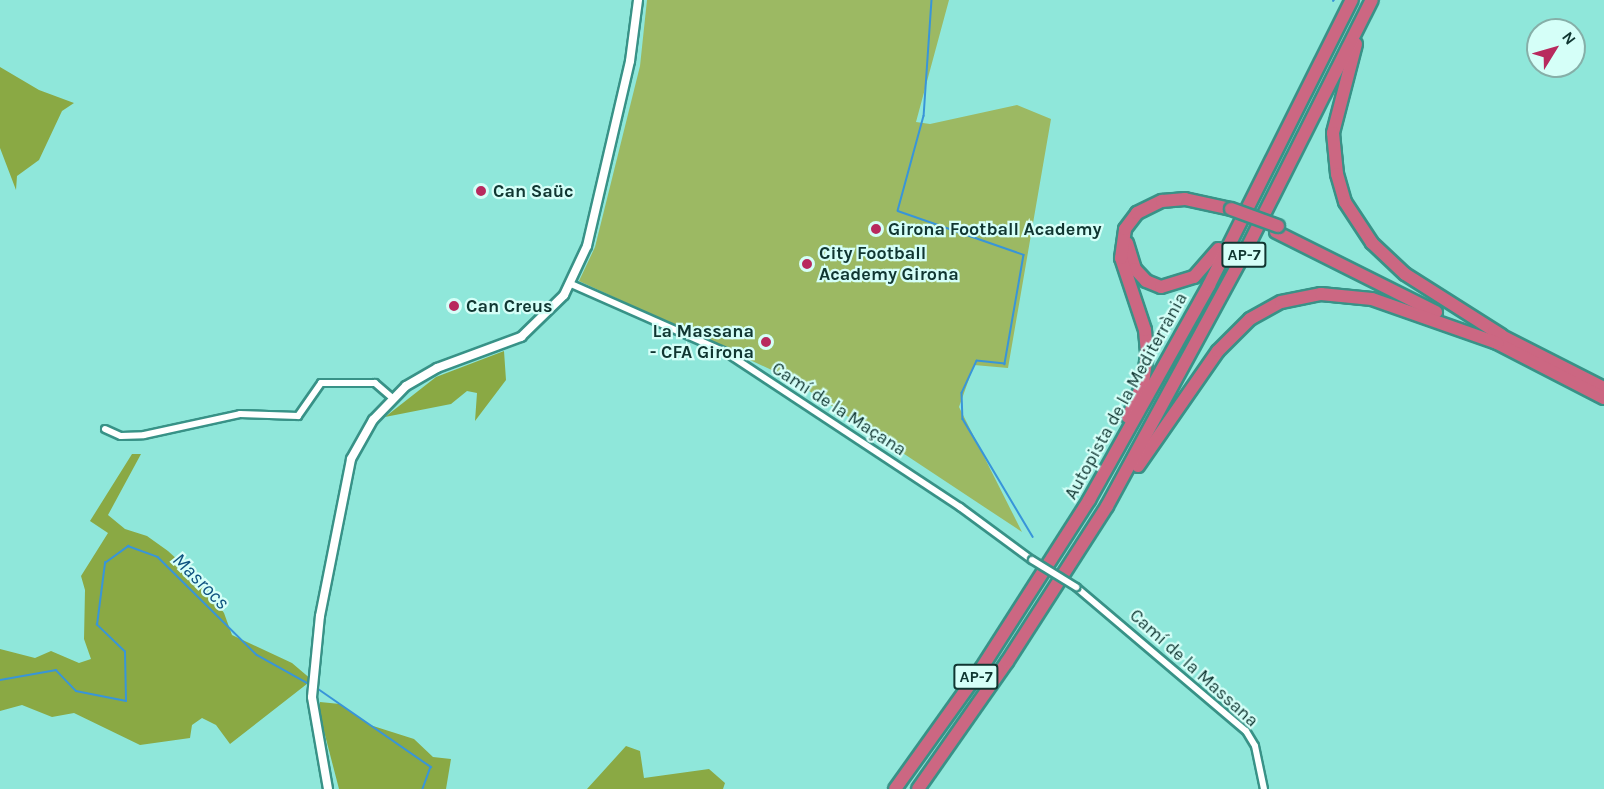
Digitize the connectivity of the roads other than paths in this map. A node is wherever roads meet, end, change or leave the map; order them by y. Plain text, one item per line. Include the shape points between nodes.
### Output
1 (638, 0) edge
2 (1352, 0) edge
3 (1373, 0) edge
4 (1295, 115) junction
5 (1230, 212) junction
6 (571, 284) junction
7 (1499, 339) junction
8 (1604, 388) edge
9 (392, 398) junction
10 (1604, 398) edge
11 (105, 429) dead end
12 (1107, 506) junction
13 (1052, 561) junction
14 (1076, 587) joint
15 (328, 789) edge
16 (895, 789) edge
17 (918, 789) edge
18 (1264, 789) edge

1 - 6 street via 612,145 587,246
2 - 4 highway, Autopista de la Mediterrània / AP-7
3 - 7 highway via 1361,26 1335,115 1334,157 1346,202 1372,243 1405,274
3 - 12 highway, Autopista de la Mediterrània / AP-7 via 1235,272
4 - 5 highway via 1266,155 1215,258 1199,273 1181,284 1161,287 1146,280 1131,262 1127,245 1132,229 1154,210 1186,206
4 - 13 highway, Autopista de la Mediterrània / AP-7 via 1150,394
5 - 7 highway via 1277,229
5 - 13 highway via 1185,199 1162,201 1137,213 1125,229 1121,258 1145,330 1143,383 1062,532
6 - 9 street via 548,316 520,337 437,368
6 - 14 street, Camí de la Maçana, bridge via 725,352
7 - 8 highway
7 - 10 highway
7 - 12 highway via 1372,299 1321,294 1281,302 1250,319 1218,351
9 - 11 street via 375,383 321,383 312,389 298,417 240,414 144,435 121,436
9 - 15 street via 366,428 345,477 320,616 312,711
12 - 17 highway, Autopista de la Mediterrània / AP-7 via 1007,662
13 - 16 highway, Autopista de la Mediterrània / AP-7
14 - 18 street, Camí de la Massana via 1246,731 1255,746

